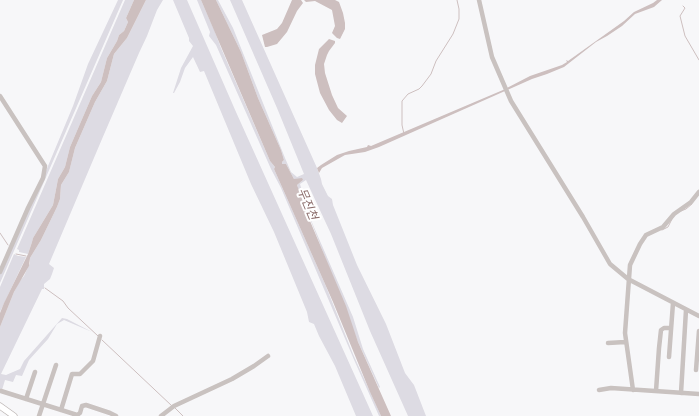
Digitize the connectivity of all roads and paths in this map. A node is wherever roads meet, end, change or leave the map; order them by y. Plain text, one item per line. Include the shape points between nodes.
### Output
1 (479, 0) edge
2 (0, 96) edge
3 (699, 192) edge
4 (0, 272) edge
5 (628, 279) junction
6 (673, 303) junction
7 (686, 310) junction
8 (699, 316) edge
9 (671, 328) junction
10 (699, 332) edge
11 (99, 338) dead end
12 (626, 342) junction
13 (608, 343) dead end
14 (268, 356) dead end
15 (668, 357) dead end
16 (56, 365) dead end
17 (696, 370) dead end
18 (35, 372) dead end
19 (599, 390) dead end
20 (634, 390) junction
21 (1, 391) edge
22 (656, 391) junction
23 (681, 392) junction
24 (699, 394) edge
25 (26, 399) junction
26 (44, 404) junction
27 (0, 406) edge
28 (61, 410) junction
29 (14, 416) edge
30 (39, 416) edge
31 (116, 416) edge
32 (161, 416) edge

1 - 5 street via 492,57 511,101 602,252 610,264
2 - 4 street via 45,166 43,178
3 - 5 street via 662,227 643,239 632,259
5 - 6 street
5 - 12 street
6 - 7 street
6 - 9 street
7 - 8 street
7 - 23 street
9 - 15 street
9 - 22 street via 661,330
10 - 17 street
11 - 28 street via 93,361 80,374 72,374
12 - 13 street
12 - 20 street
14 - 32 street via 227,382 173,407
16 - 26 street
18 - 25 street
19 - 20 street
20 - 22 street
21 - 25 street
22 - 23 street
23 - 24 street
25 - 26 street
26 - 28 street
26 - 30 street
27 - 29 main road
28 - 31 street via 77,415 82,406 86,405

